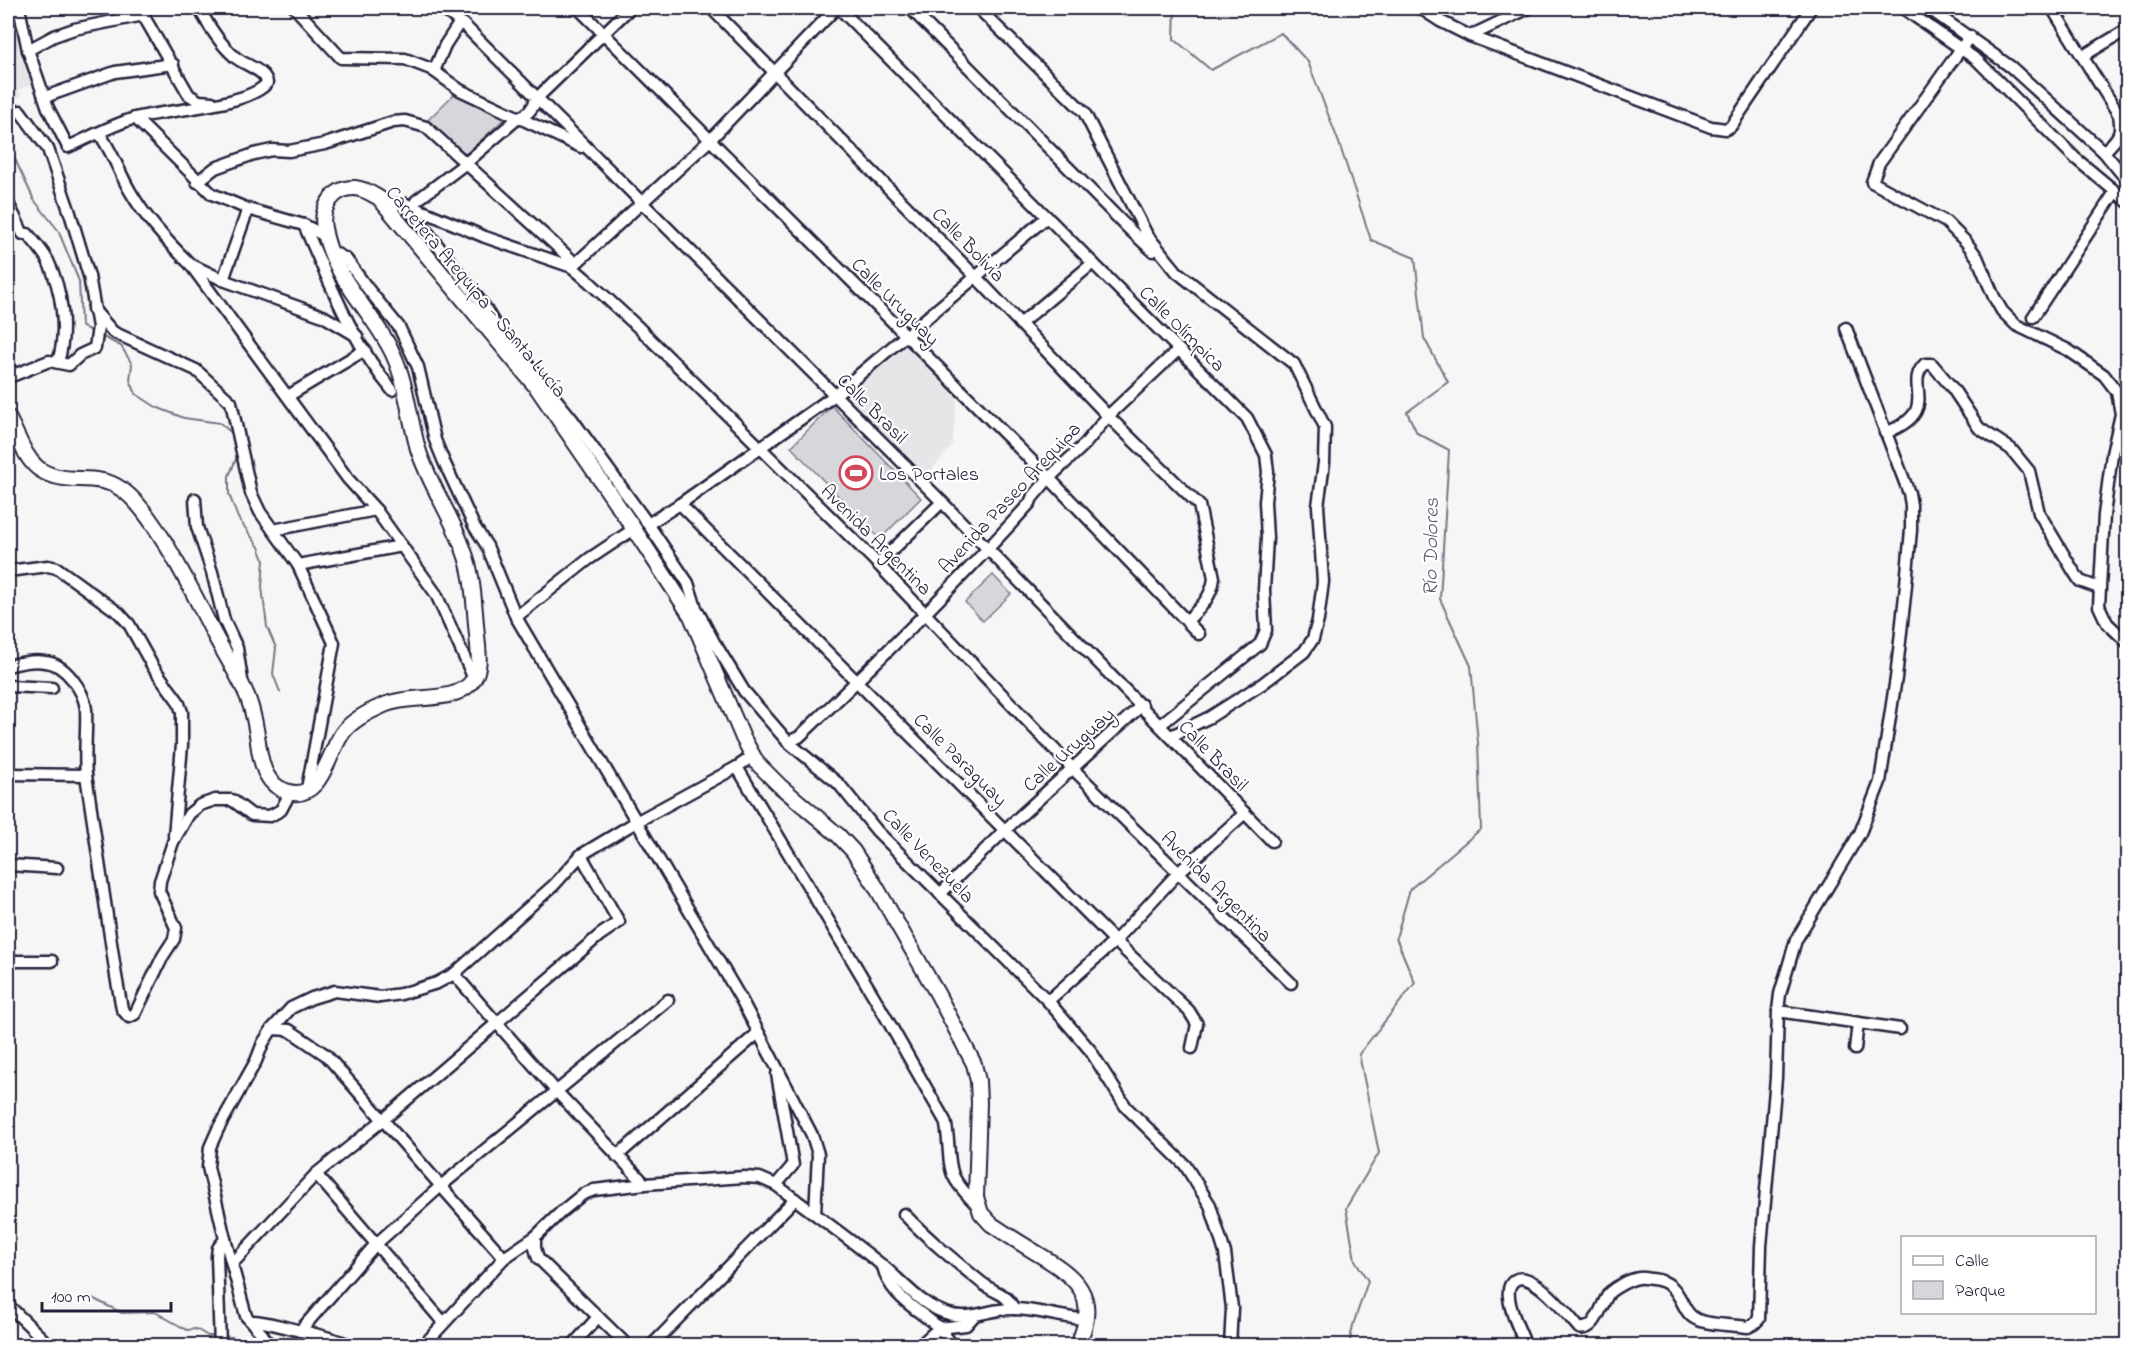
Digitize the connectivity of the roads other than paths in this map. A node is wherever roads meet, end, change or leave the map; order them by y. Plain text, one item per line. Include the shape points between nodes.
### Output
1 (19, 8) edge
2 (199, 8) edge
3 (295, 8) edge
4 (441, 8) edge
5 (578, 8) edge
6 (630, 8) edge
7 (711, 8) edge
8 (837, 8) edge
9 (910, 8) edge
10 (978, 8) edge
11 (1420, 8) edge
12 (1529, 8) edge
13 (1811, 8) edge
14 (1903, 8) edge
15 (1928, 8) edge
16 (2052, 8) edge
17 (141, 11) edge
18 (460, 22) junction
19 (2127, 29) edge
20 (605, 33) junction
21 (1470, 36) junction
22 (1970, 36) junction
23 (1961, 48) junction
24 (28, 50) junction
25 (2083, 56) junction
26 (173, 64) junction
27 (775, 70) junction
28 (434, 71) junction
29 (45, 97) junction
30 (536, 99) junction
31 (222, 102) junction
32 (20, 111) dead end
33 (135, 118) junction
34 (518, 118) junction
35 (99, 133) junction
36 (710, 140) junction
37 (588, 151) junction
38 (2104, 152) junction
39 (466, 163) junction
40 (2127, 178) edge
41 (197, 182) junction
42 (2115, 192) junction
43 (8, 202) edge
44 (2127, 202) edge
45 (411, 203) junction
46 (642, 203) junction
47 (385, 205) junction
48 (248, 209) junction
49 (1047, 217) junction
50 (304, 225) junction
51 (325, 236) junction
52 (331, 251) junction
53 (1093, 263) junction
54 (190, 264) junction
55 (573, 265) junction
56 (1177, 272) junction
57 (975, 276) junction
58 (223, 280) junction
59 (93, 309) junction
60 (2033, 317) dead end
61 (1020, 324) junction
62 (1846, 328) dead end
63 (358, 336) junction
64 (906, 336) junction
65 (365, 350) junction
66 (1178, 350) junction
67 (58, 362) junction
68 (8, 366) edge
69 (392, 390) dead end
70 (836, 395) junction
71 (288, 396) junction
72 (1108, 416) junction
73 (8, 417) edge
74 (1885, 433) junction
75 (760, 447) junction
76 (1049, 478) junction
77 (195, 499) dead end
78 (942, 502) junction
79 (680, 504) junction
80 (376, 510) junction
81 (648, 524) junction
82 (634, 529) junction
83 (273, 530) junction
84 (402, 546) junction
85 (988, 550) junction
86 (878, 564) junction
87 (298, 565) junction
88 (8, 571) edge
89 (2099, 588) junction
90 (924, 613) junction
91 (516, 617) junction
92 (1187, 621) junction
93 (1199, 634) dead end
94 (700, 635) junction
95 (2127, 644) edge
96 (716, 645) junction
97 (8, 666) edge
98 (474, 679) junction
99 (857, 682) junction
100 (8, 686) edge
101 (242, 686) junction
102 (52, 688) dead end
103 (1142, 705) junction
104 (1160, 725) junction
105 (1171, 736) junction
106 (788, 742) junction
107 (753, 756) junction
108 (736, 767) junction
109 (1073, 768) junction
110 (8, 774) edge
111 (86, 775) junction
112 (307, 789) junction
113 (290, 793) junction
114 (1245, 813) junction
115 (636, 822) junction
116 (1006, 829) junction
117 (1272, 841) dead end
118 (174, 842) junction
119 (581, 855) junction
120 (8, 865) edge
121 (57, 868) dead end
122 (1178, 873) junction
123 (940, 894) junction
124 (1115, 941) junction
125 (8, 961) edge
126 (52, 962) dead end
127 (454, 974) junction
128 (1291, 983) dead end
129 (668, 1000) dead end
130 (1048, 1001) junction
131 (1778, 1011) junction
132 (498, 1023) junction
133 (1858, 1023) junction
134 (272, 1029) junction
135 (1900, 1029) dead end
136 (758, 1033) junction
137 (1192, 1048) dead end
138 (1855, 1049) dead end
139 (774, 1059) junction
140 (557, 1092) junction
141 (383, 1120) junction
142 (617, 1156) junction
143 (315, 1174) junction
144 (645, 1184) junction
145 (442, 1185) junction
146 (776, 1185) junction
147 (795, 1199) junction
148 (978, 1207) junction
149 (814, 1214) junction
150 (904, 1214) dead end
151 (535, 1237) junction
152 (225, 1239) junction
153 (375, 1245) junction
154 (504, 1258) junction
155 (232, 1264) junction
156 (883, 1266) junction
157 (8, 1305) edge
158 (1014, 1309) junction
159 (974, 1316) junction
160 (598, 1317) junction
161 (1086, 1319) junction
162 (250, 1321) junction
163 (442, 1322) junction
164 (939, 1328) junction
165 (300, 1331) junction
166 (48, 1344) edge
167 (220, 1346) edge
168 (266, 1346) edge
169 (353, 1346) edge
170 (423, 1346) edge
171 (572, 1346) edge
172 (628, 1346) edge
173 (651, 1346) edge
174 (919, 1346) edge
175 (953, 1346) edge
176 (1077, 1346) edge
177 (1230, 1346) edge
178 (1526, 1346) edge

1 - 24 street
2 - 31 street via 213,33 235,57 264,74 267,83 258,91
3 - 28 street via 341,58 405,59
4 - 18 street, Calle Brasil
5 - 20 street, Calle Uruguay
6 - 20 street
7 - 27 street, Calle Bolivia
8 - 27 street
8 - 49 street, Calle Olímpica
9 - 56 street via 1131,231
10 - 56 street via 1084,112 1147,235
11 - 21 street
12 - 21 street
13 - 21 street via 1726,129 1711,127
14 - 23 street
15 - 22 street
16 - 25 street
17 - 24 street via 74,29
17 - 26 street
18 - 28 street
18 - 30 street, Calle Brasil
19 - 25 street
20 - 30 street
20 - 36 street, Calle Uruguay
22 - 23 street
22 - 38 street via 2011,67
23 - 42 street
23 - 89 street via 1879,163 1872,182 1946,222 1977,256 1994,297 2016,325 2068,350 2104,375 2116,392 2121,414 2104,515
24 - 29 street
25 - 38 street via 2119,115 2119,135
26 - 29 street via 116,72
26 - 31 street via 189,95 199,101
27 - 36 street
27 - 57 street, Calle Bolivia
28 - 34 street via 460,90
29 - 35 street via 68,147
30 - 34 street via 526,116
30 - 37 street, Calle Brasil
31 - 33 street
32 - 59 street via 48,149 88,276
33 - 35 street
33 - 41 street
34 - 37 street
34 - 39 street
35 - 54 street via 142,210
36 - 46 street
36 - 64 street, Calle Uruguay
37 - 46 street, Calle Brasil
38 - 40 street
39 - 41 street via 426,127 405,121 325,144 254,154 215,168
39 - 45 street
39 - 55 street
41 - 48 street via 212,194
42 - 44 street
42 - 60 street
43 - 67 street via 24,234 47,260 59,290 63,348
45 - 47 street, Avenida Argentina
45 - 55 street, Avenida Argentina via 485,237
45 - 81 street via 494,323 572,419
46 - 55 street
46 - 70 street, Calle Brasil
47 - 51 main road, Carretera Arequipa - Santa Lucía via 368,191 342,191 324,209
47 - 82 main road, Carretera Arequipa - Santa Lucía via 537,388
48 - 50 street
48 - 58 street
49 - 53 street, Calle Olímpica
49 - 57 street
50 - 51 street
50 - 63 street
51 - 52 main road, Carretera Arequipa - Santa Lucía
52 - 91 street via 346,259 399,327 411,349 435,440 487,546
52 - 98 main road, Carretera Arequipa - Santa Lucía via 345,283 391,351 420,453 465,552 479,664
53 - 61 street
53 - 66 street, Calle Olímpica
54 - 58 street
54 - 71 street
55 - 75 street, Avenida Argentina
56 - 105 street via 1294,364 1325,427 1318,506 1323,582 1313,639 1304,652 1210,717
57 - 61 street, Calle Bolivia
57 - 64 street
58 - 63 street via 323,316
59 - 67 street via 98,334 95,348 69,365
59 - 83 street via 113,332 196,370 231,402 251,493
61 - 72 street, Calle Bolivia
62 - 74 street
63 - 65 street
64 - 70 street
64 - 76 street, Calle Uruguay
65 - 69 street
65 - 71 street
66 - 72 street, Avenida Paseo Arequipa
66 - 104 street, Calle Olímpica via 1246,418 1266,455 1266,630 1260,644
67 - 68 street via 50,361 14,375
70 - 75 street
70 - 78 street, Calle Brasil
71 - 80 street via 348,479
72 - 76 street, Avenida Paseo Arequipa
72 - 92 street, Calle Bolivia via 1199,506 1213,589
73 - 101 main road via 38,469 56,478 111,483 135,502 175,560
74 - 89 street via 1900,428 1915,414 1918,374 1925,364 1932,364 1979,428 2011,449 2029,471 2039,513 2074,572 2080,581
74 - 131 street via 1909,493 1911,530 1896,678 1880,782 1860,833 1796,940
75 - 79 street
75 - 86 street, Avenida Argentina
76 - 85 street, Avenida Paseo Arequipa
76 - 92 street, Calle Uruguay
77 - 101 street via 197,527 224,620 237,648
78 - 85 street, Calle Brasil
78 - 86 street
79 - 81 street
79 - 99 street, Calle Paraguay
80 - 83 street
80 - 84 street
81 - 96 street via 688,583
82 - 91 street
82 - 94 main road, Carretera Arequipa - Santa Lucía
83 - 87 street
84 - 87 street
84 - 98 street via 436,594
85 - 90 street, Avenida Paseo Arequipa
85 - 103 street, Calle Brasil
86 - 90 street, Avenida Argentina
87 - 112 street via 334,644
88 - 118 street via 57,568 119,613 178,701 182,745
89 - 95 street via 2099,606 2107,623
90 - 99 street, Avenida Paseo Arequipa
90 - 109 street, Avenida Argentina
91 - 115 street
92 - 93 street, Calle Uruguay
94 - 96 street, Calle Venezuela
94 - 107 main road, Carretera Arequipa - Santa Lucía
96 - 106 street, Calle Venezuela via 744,692
97 - 111 street via 46,662 57,666 82,693 86,708
98 - 112 main road via 458,693 394,701 356,721 340,736 321,777
99 - 106 street, Avenida Paseo Arequipa via 800,737
99 - 116 street, Calle Paraguay
100 - 102 street
101 - 113 main road via 265,772 275,786
103 - 104 street, Calle Brasil
103 - 109 street, Calle Uruguay
104 - 105 street, Calle Brasil
105 - 114 street, Calle Brasil
106 - 123 street, Calle Venezuela via 839,784 877,831
107 - 108 street
107 - 148 main road, Carretera Arequipa - Santa Lucía via 762,769 853,851 967,1048 979,1090 975,1187
108 - 115 street
108 - 148 street via 945,1121 954,1178
109 - 116 street, Calle Uruguay
109 - 122 street, Avenida Argentina
110 - 111 street
111 - 118 street via 116,976 122,1009 129,1017 135,1014 174,939 176,928 159,891
112 - 113 main road
113 - 118 street via 281,810 270,816 252,815 232,800 200,805 189,814
114 - 117 street, Calle Brasil
114 - 122 street
115 - 119 street
115 - 136 street
116 - 123 street, Calle Uruguay
116 - 124 street, Calle Paraguay
119 - 127 street via 554,885
119 - 132 street via 620,922
120 - 121 street
122 - 124 street
122 - 128 street, Avenida Argentina
123 - 130 street, Calle Venezuela
124 - 130 street
124 - 137 street, Calle Paraguay via 1195,1018
125 - 126 street
127 - 132 street
127 - 134 street via 425,988 380,997 335,991 291,1008
129 - 140 street
130 - 177 street, Calle Venezuela via 1090,1050 1126,1107 1185,1165 1210,1205 1225,1253 1232,1308
131 - 133 street
131 - 178 street via 1759,1319 1748,1327 1698,1320 1667,1282 1639,1278 1609,1293 1594,1321 1584,1329 1540,1287 1519,1278 1509,1287 1509,1298
132 - 140 street
132 - 141 street
133 - 135 street
133 - 138 street
134 - 141 street via 290,1030 326,1055
134 - 152 street via 210,1148 208,1167
136 - 139 street
136 - 142 street
139 - 146 street via 793,1165
139 - 149 street via 818,1154
140 - 142 street
140 - 145 street
141 - 143 street
141 - 145 street
142 - 144 street
143 - 153 street
143 - 155 street
144 - 146 street via 744,1177
144 - 151 street via 583,1194
145 - 153 street
145 - 154 street
146 - 147 street
147 - 149 street
147 - 173 street
148 - 161 main road via 991,1224 1074,1278 1084,1298
149 - 156 street
150 - 158 street via 985,1286 1004,1295
151 - 154 street
151 - 160 street via 538,1258
152 - 155 street
152 - 167 street via 217,1256
153 - 163 street
153 - 165 street
154 - 163 street
155 - 162 street
156 - 159 street via 938,1310
156 - 164 street via 886,1279 899,1294
157 - 166 street
158 - 159 street
158 - 161 street
159 - 164 street via 966,1324
160 - 171 street
160 - 172 street
161 - 176 main road
162 - 165 street
162 - 168 street via 262,1334
163 - 170 street
164 - 174 street
164 - 175 street
165 - 169 street

